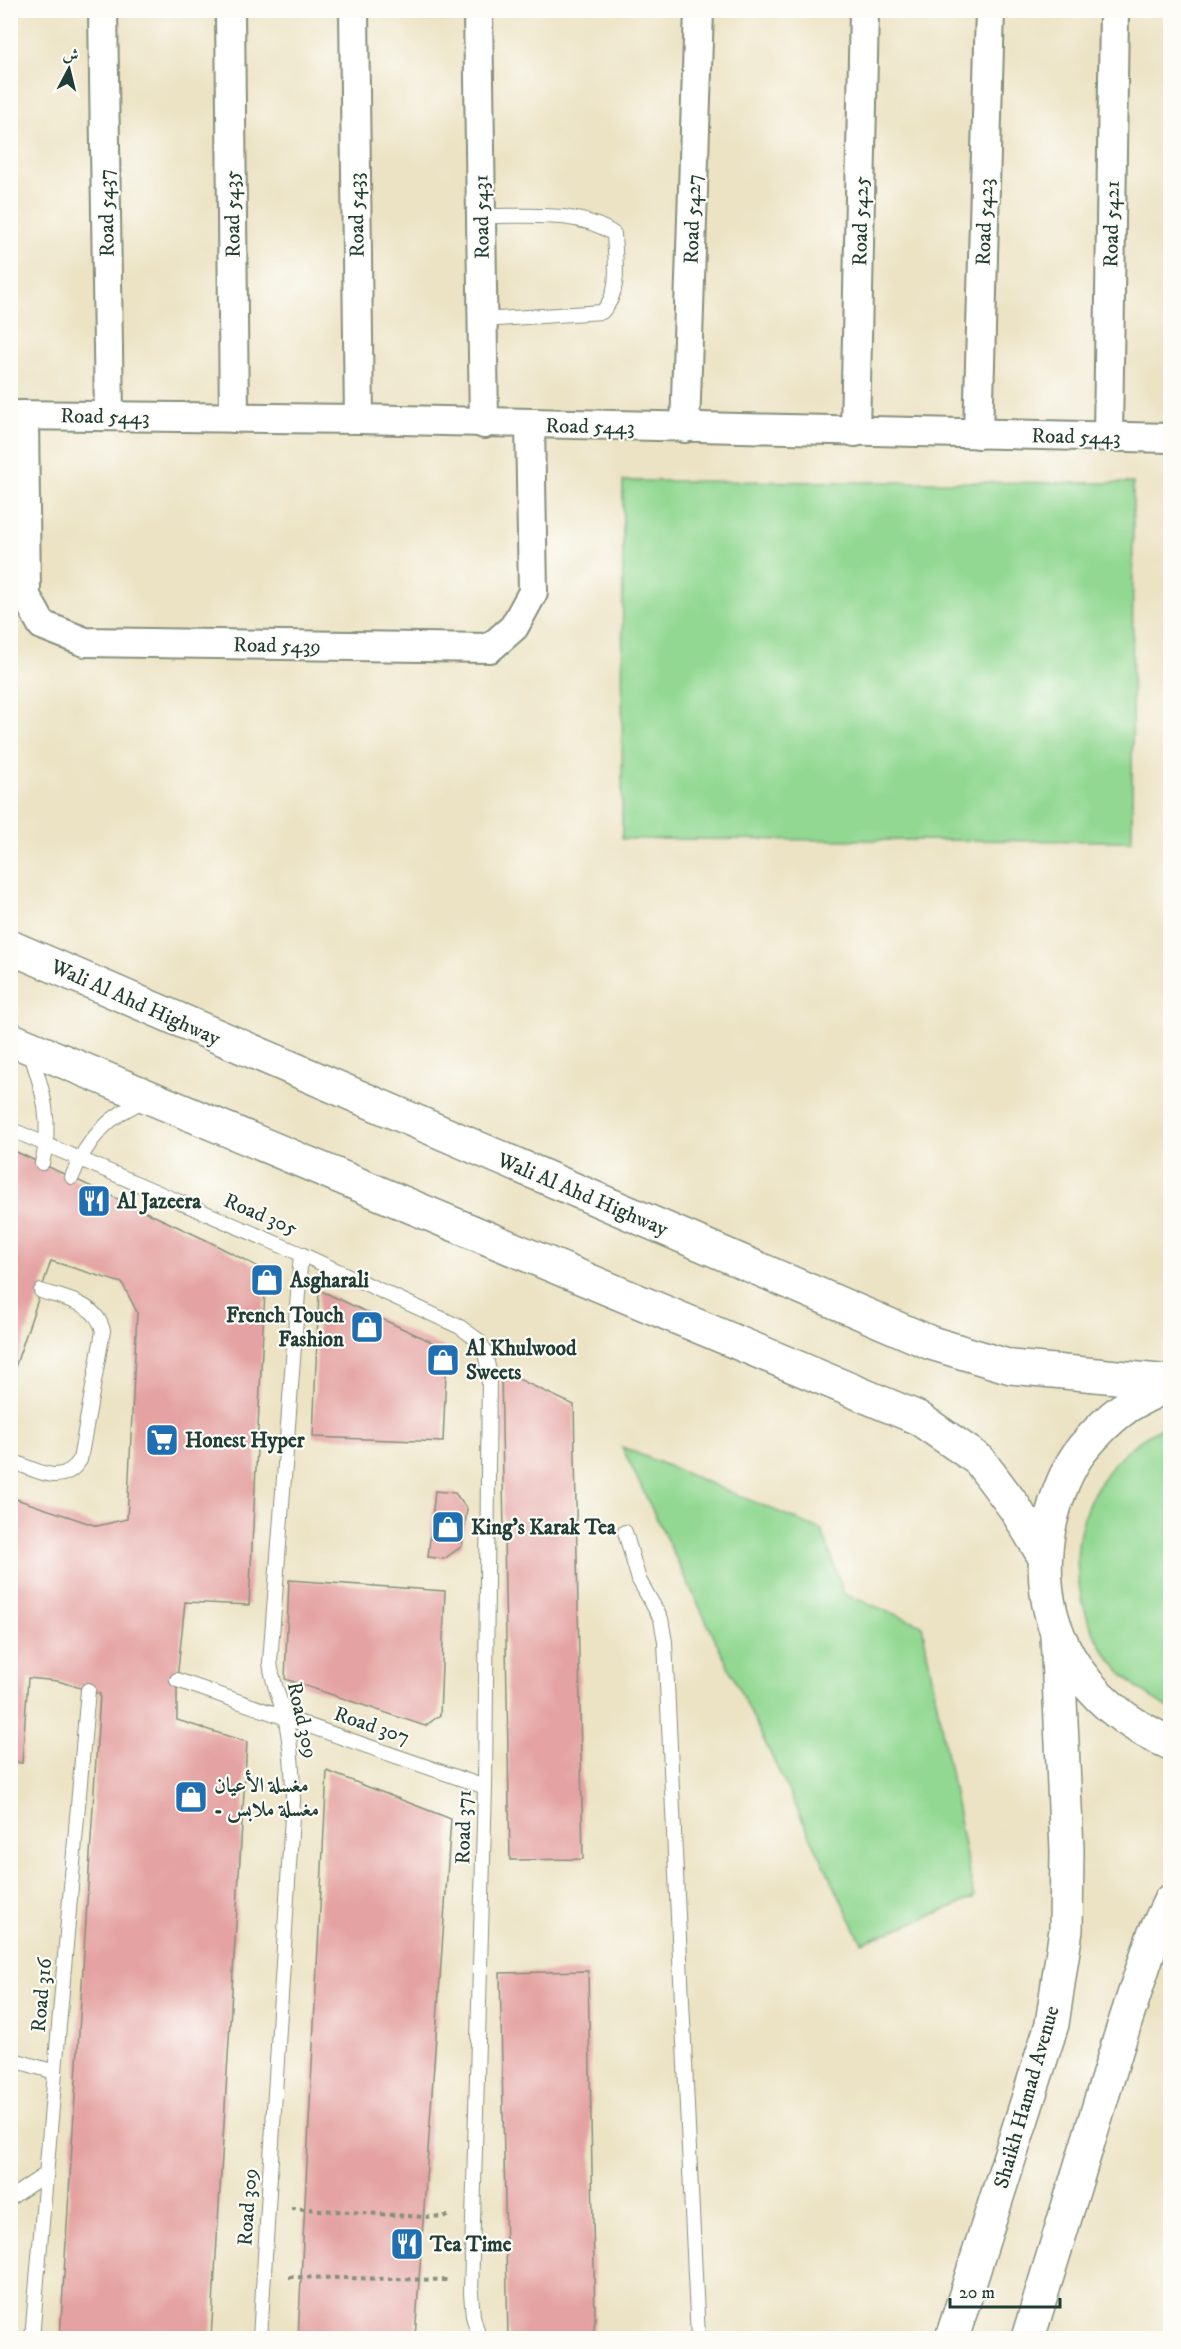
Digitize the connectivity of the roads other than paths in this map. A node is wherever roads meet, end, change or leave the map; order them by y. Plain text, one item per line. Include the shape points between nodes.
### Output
1 (104, 10) edge
2 (230, 10) edge
3 (354, 10) edge
4 (478, 10) edge
5 (699, 10) edge
6 (864, 10) edge
7 (990, 10) edge
8 (1114, 10) edge
9 (481, 216) junction
10 (482, 320) junction
11 (17, 415) edge
12 (109, 416) junction
13 (234, 418) junction
14 (359, 419) junction
15 (484, 424) junction
16 (530, 424) junction
17 (685, 428) junction
18 (855, 432) junction
19 (978, 434) junction
20 (1108, 437) junction
21 (1170, 438) edge
22 (10, 947) edge
23 (20, 1043) edge
24 (150, 1099) junction
25 (10, 1129) edge
26 (47, 1145) junction
27 (79, 1159) junction
28 (42, 1163) dead end
29 (72, 1177) dead end
30 (301, 1254) junction
31 (41, 1291) dead end
32 (459, 1327) joint
33 (1170, 1383) edge
34 (10, 1460) edge
35 (625, 1532) dead end
36 (1044, 1556) junction
37 (1057, 1635) junction
38 (177, 1680) dead end
39 (88, 1690) dead end
40 (285, 1717) junction
41 (1170, 1743) edge
42 (485, 1787) junction
43 (1170, 1901) edge
44 (10, 2059) edge
45 (55, 2072) junction
46 (46, 2174) junction
47 (10, 2198) edge
48 (32, 2338) edge
49 (260, 2338) edge
50 (479, 2338) edge
51 (698, 2338) edge
52 (952, 2338) edge
53 (1028, 2338) edge

1 - 12 street, Road 5437
2 - 13 street, Road 5435
3 - 14 street, Road 5433
4 - 9 street, Road 5431
5 - 17 street, Road 5427
6 - 18 street, Road 5425
7 - 19 street, Road 5423
8 - 20 street, Road 5421
9 - 10 street, Road 5431
9 - 10 lane via 583,219 601,225 614,234 616,288 612,302 602,312
10 - 15 street, Road 5431
11 - 12 street, Road 5443
11 - 16 street, Road 5439 via 26,596 42,625 85,642 490,648 514,627 533,592
12 - 13 street, Road 5443
13 - 14 street, Road 5443
14 - 15 street, Road 5443
15 - 16 street, Road 5443
16 - 17 street, Road 5443
17 - 18 street, Road 5443
18 - 19 street, Road 5443
19 - 20 street, Road 5443
20 - 21 street, Road 5443
22 - 33 main road, Wali Al Ahd Highway via 932,1343 1011,1368
23 - 24 main road
23 - 26 lane via 47,1114
24 - 27 lane via 113,1117
24 - 36 main road via 918,1418 979,1460
25 - 26 lane, Road 305
26 - 27 lane, Road 305
26 - 28 lane
27 - 29 lane
27 - 30 lane, Road 305
30 - 32 lane, Road 305
30 - 40 lane, Road 309 via 270,1662 272,1683
31 - 34 lane via 87,1307 100,1321 103,1331 80,1460 58,1477
32 - 42 lane, Road 371 via 478,1340 487,1359
33 - 36 main road via 1122,1409 1082,1450 1055,1500
35 - 51 lane via 639,1580 661,1619 665,1642
36 - 37 main road via 1045,1583
37 - 41 main road via 1078,1673 1107,1706 1143,1731
37 - 52 main road, Shaikh Hamad Avenue via 1067,1850 1066,1930 1052,2025
38 - 40 lane, Road 307
39 - 45 lane, Road 316
40 - 42 lane, Road 307
40 - 49 lane, Road 309 via 293,1800
42 - 50 lane, Road 371 via 471,2293 472,2316
43 - 53 main road via 1120,2038
44 - 45 lane
45 - 46 lane, Road 316
46 - 47 lane
46 - 48 lane, Road 316

